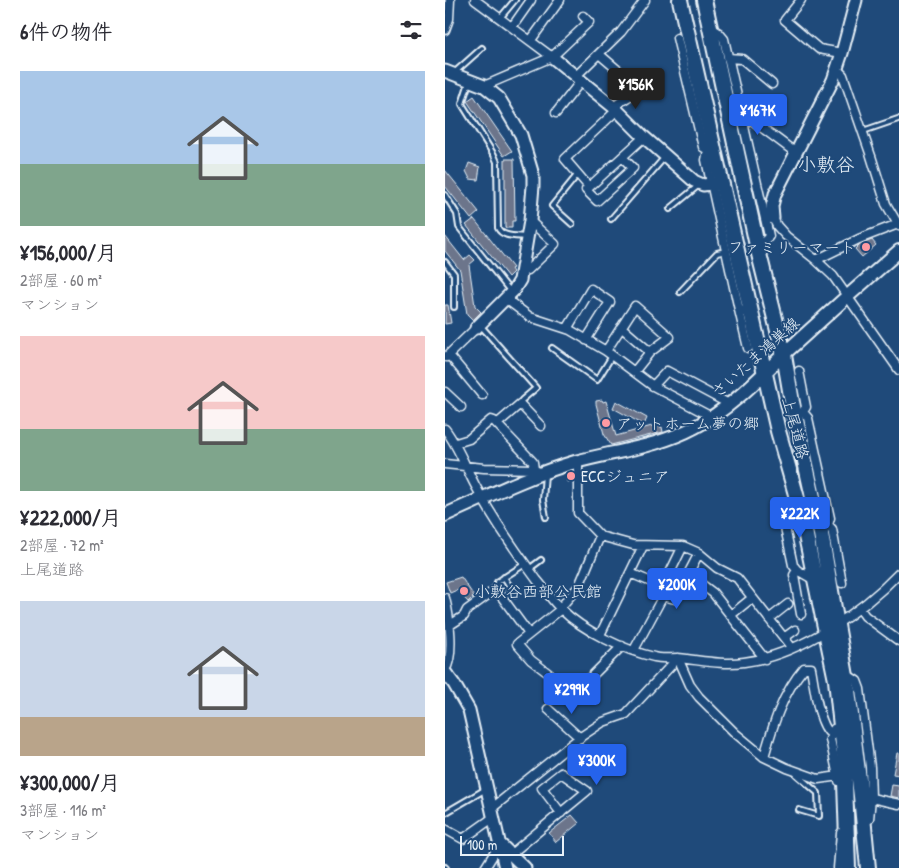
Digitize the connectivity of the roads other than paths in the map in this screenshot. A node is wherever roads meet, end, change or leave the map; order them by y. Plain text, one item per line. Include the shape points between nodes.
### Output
1 (450, 0) edge
2 (477, 0) edge
3 (515, 0) edge
4 (531, 0) edge
5 (560, 0) edge
6 (645, 0) edge
7 (680, 0) edge
8 (704, 0) edge
9 (801, 0) edge
10 (856, 0) edge
11 (583, 16) dead end
12 (500, 18) junction
13 (512, 27) junction
14 (711, 28) junction
15 (445, 30) edge
16 (677, 38) dead end
17 (531, 40) junction
18 (482, 48) dead end
19 (599, 54) junction
20 (842, 54) junction
21 (552, 57) junction
22 (728, 58) junction
23 (837, 69) junction
24 (449, 73) edge
25 (579, 79) junction
26 (470, 80) junction
27 (772, 84) dead end
28 (484, 86) junction
29 (615, 108) junction
30 (556, 113) dead end
31 (743, 118) junction
32 (898, 119) dead end
33 (863, 131) junction
34 (644, 137) junction
35 (710, 147) junction
36 (796, 153) junction
37 (666, 156) junction
38 (622, 157) junction
39 (578, 174) junction
40 (706, 184) junction
41 (589, 187) junction
42 (445, 196) edge
43 (670, 210) dead end
44 (769, 218) junction
45 (611, 219) dead end
46 (530, 222) junction
47 (572, 224) dead end
48 (898, 225) edge
49 (527, 238) junction
50 (758, 250) junction
51 (726, 251) junction
52 (899, 251) edge
53 (816, 260) junction
54 (445, 262) edge
55 (522, 269) junction
56 (680, 292) dead end
57 (509, 296) junction
58 (846, 297) junction
59 (454, 307) dead end
60 (745, 311) junction
61 (478, 326) junction
62 (621, 326) junction
63 (567, 329) junction
64 (586, 340) junction
65 (552, 348) dead end
66 (748, 348) dead end
67 (650, 352) junction
68 (609, 354) junction
69 (784, 355) junction
70 (447, 357) edge
71 (899, 370) edge
72 (799, 371) dead end
73 (634, 372) junction
74 (765, 373) junction
75 (653, 386) junction
76 (445, 392) edge
77 (482, 395) dead end
78 (522, 400) dead end
79 (792, 402) junction
80 (729, 404) junction
81 (461, 407) dead end
82 (803, 412) junction
83 (712, 417) junction
84 (497, 424) junction
85 (541, 426) dead end
86 (445, 429) edge
87 (456, 443) junction
88 (578, 462) junction
89 (445, 464) edge
90 (465, 466) junction
91 (540, 471) junction
92 (796, 494) junction
93 (482, 498) junction
94 (445, 515) edge
95 (546, 517) dead end
96 (825, 530) junction
97 (600, 536) junction
98 (643, 546) junction
99 (683, 546) junction
100 (699, 553) junction
101 (541, 560) dead end
102 (527, 566) junction
103 (797, 570) junction
104 (630, 573) junction
105 (688, 574) junction
106 (899, 574) edge
107 (504, 577) junction
108 (816, 581) junction
109 (843, 583) dead end
110 (496, 589) junction
111 (515, 595) dead end
112 (445, 598) edge
113 (752, 598) junction
114 (788, 604) dead end
115 (560, 609) junction
116 (860, 610) junction
117 (801, 614) dead end
118 (731, 615) junction
119 (769, 619) junction
120 (450, 625) junction
121 (832, 627) junction
122 (795, 630) dead end
123 (529, 634) junction
124 (600, 636) junction
125 (784, 638) junction
126 (899, 641) edge
127 (623, 646) junction
128 (792, 648) junction
129 (633, 650) junction
130 (678, 658) junction
131 (765, 659) junction
132 (445, 671) edge
133 (846, 674) junction
134 (548, 709) dead end
135 (840, 723) junction
136 (831, 734) junction
137 (580, 738) junction
138 (764, 758) junction
139 (790, 769) junction
140 (839, 776) junction
141 (487, 788) junction
142 (871, 798) junction
143 (899, 804) edge
144 (799, 810) dead end
145 (492, 813) junction
146 (561, 813) junction
147 (445, 814) edge
148 (445, 829) edge
149 (501, 844) junction
150 (511, 854) junction
151 (485, 868) edge
152 (505, 868) edge
153 (525, 868) edge
154 (838, 868) edge
155 (848, 868) edge
156 (867, 868) edge
157 (875, 868) edge

1 - 15 street
2 - 12 street
3 - 12 lane
4 - 13 street
5 - 17 street
6 - 19 street
7 - 35 highway, 上尾道路
8 - 14 highway, 上尾道路
9 - 20 street via 785,20 819,49
10 - 20 street
11 - 21 street via 589,22
12 - 13 street
13 - 17 street
14 - 22 street via 723,39
14 - 50 highway, 上尾道路
16 - 35 street via 703,147
17 - 21 street
18 - 24 lane
19 - 25 street
19 - 29 street via 640,89
20 - 23 street
21 - 25 street
21 - 28 street
22 - 27 street via 742,59
22 - 31 street
23 - 33 street via 843,75
23 - 36 street
24 - 26 street
25 - 29 street
25 - 30 street
26 - 28 street
26 - 49 lane via 461,104 496,158 498,228 504,234
28 - 46 street via 499,98 521,135 533,175
29 - 34 street
29 - 39 street via 565,159
31 - 36 street via 749,118
31 - 44 street
32 - 33 lane
33 - 48 street via 886,204
34 - 37 street
34 - 38 street
35 - 40 street via 706,160
35 - 60 highway, 上尾道路
36 - 44 street via 775,194
37 - 40 street via 694,181
37 - 45 lane
38 - 41 street
38 - 41 street via 633,168 597,201 586,190
39 - 41 street
39 - 47 lane via 552,206
40 - 43 lane
40 - 51 street
42 - 57 lane via 457,214 459,227
44 - 50 street via 769,236
44 - 53 street
46 - 49 street
46 - 55 street via 555,244 528,270
48 - 53 street
49 - 55 street
50 - 69 highway, 上尾道路
51 - 56 lane via 717,253
51 - 60 street
52 - 58 main road, さいたま鴻巣線
53 - 58 street via 833,276
54 - 59 lane via 454,274
55 - 57 street via 520,280
57 - 61 street
57 - 63 street via 530,317
58 - 69 main road, さいたま鴻巣線
58 - 71 street
60 - 66 street
60 - 74 highway, 上尾道路
61 - 70 street
61 - 78 lane via 536,388
62 - 67 street
62 - 67 street via 635,306 670,337
62 - 68 street
63 - 64 street
63 - 64 street via 591,288 610,302
64 - 68 street
65 - 68 lane via 597,380
67 - 73 street
68 - 73 street
69 - 74 main road, さいたま鴻巣線
69 - 79 highway, 上尾道路
70 - 77 street
72 - 82 street via 806,407
73 - 75 street
74 - 80 main road, さいたま鴻巣線
74 - 92 highway, 上尾道路
75 - 80 street via 667,370
75 - 83 street
76 - 81 street
79 - 82 street
79 - 96 highway, 上尾道路
80 - 83 main road, さいたま鴻巣線
82 - 96 street via 808,418 830,518
83 - 88 main road, さいたま鴻巣線 via 672,438
84 - 85 street via 520,404
84 - 87 street via 491,420 469,439
84 - 91 street
86 - 87 street
87 - 90 street
88 - 91 main road, さいたま鴻巣線
88 - 97 street via 578,513
89 - 90 street
90 - 91 street
90 - 93 street
91 - 93 main road, さいたま鴻巣線
91 - 95 lane
92 - 103 street via 783,518 793,565
92 - 108 highway, 上尾道路
93 - 94 main road, さいたま鴻巣線
93 - 102 street
96 - 109 street via 833,529
96 - 121 highway, 上尾道路
97 - 98 street
97 - 115 street via 577,589
98 - 99 street
98 - 104 street
99 - 100 street
99 - 104 street via 663,587
100 - 105 street
100 - 113 street via 717,568 737,578
101 - 102 lane
102 - 107 lane
102 - 115 street
103 - 108 street
103 - 117 street via 794,574
104 - 124 street
105 - 118 street via 713,593
105 - 129 street via 675,599 663,596
106 - 116 street
107 - 110 lane via 497,582
107 - 111 lane
108 - 121 highway, 上尾道路
110 - 120 street
110 - 123 street
112 - 120 street
113 - 118 street
113 - 119 street
114 - 119 street
115 - 123 street
115 - 124 street
116 - 121 street
116 - 126 street
118 - 131 street
119 - 125 street
120 - 132 street via 451,639
121 - 128 street
121 - 133 highway, 上尾道路
121 - 135 highway, 上尾道路
122 - 125 street
123 - 127 street via 518,643 520,648 567,687 583,685
124 - 127 street
125 - 128 street
127 - 129 street
128 - 131 street
129 - 130 street via 656,658
130 - 131 street via 726,664
130 - 137 street via 626,714 603,722
130 - 138 street via 699,697
132 - 141 street via 469,710
133 - 142 street via 857,682 860,689
133 - 156 highway, 上尾道路
134 - 137 street
135 - 136 street
135 - 155 highway, 上尾道路
136 - 138 street via 819,708 811,668 804,668 784,697
136 - 140 street
137 - 145 street
138 - 139 street
139 - 140 street via 818,779
139 - 144 lane via 818,793 819,816
140 - 154 street
141 - 145 street
141 - 147 lane
142 - 143 street
142 - 157 street via 869,825
145 - 148 street via 463,839
145 - 149 street
146 - 146 street via 587,792 561,773 542,788
146 - 150 street
149 - 150 street
149 - 151 street
149 - 152 street
150 - 153 street

